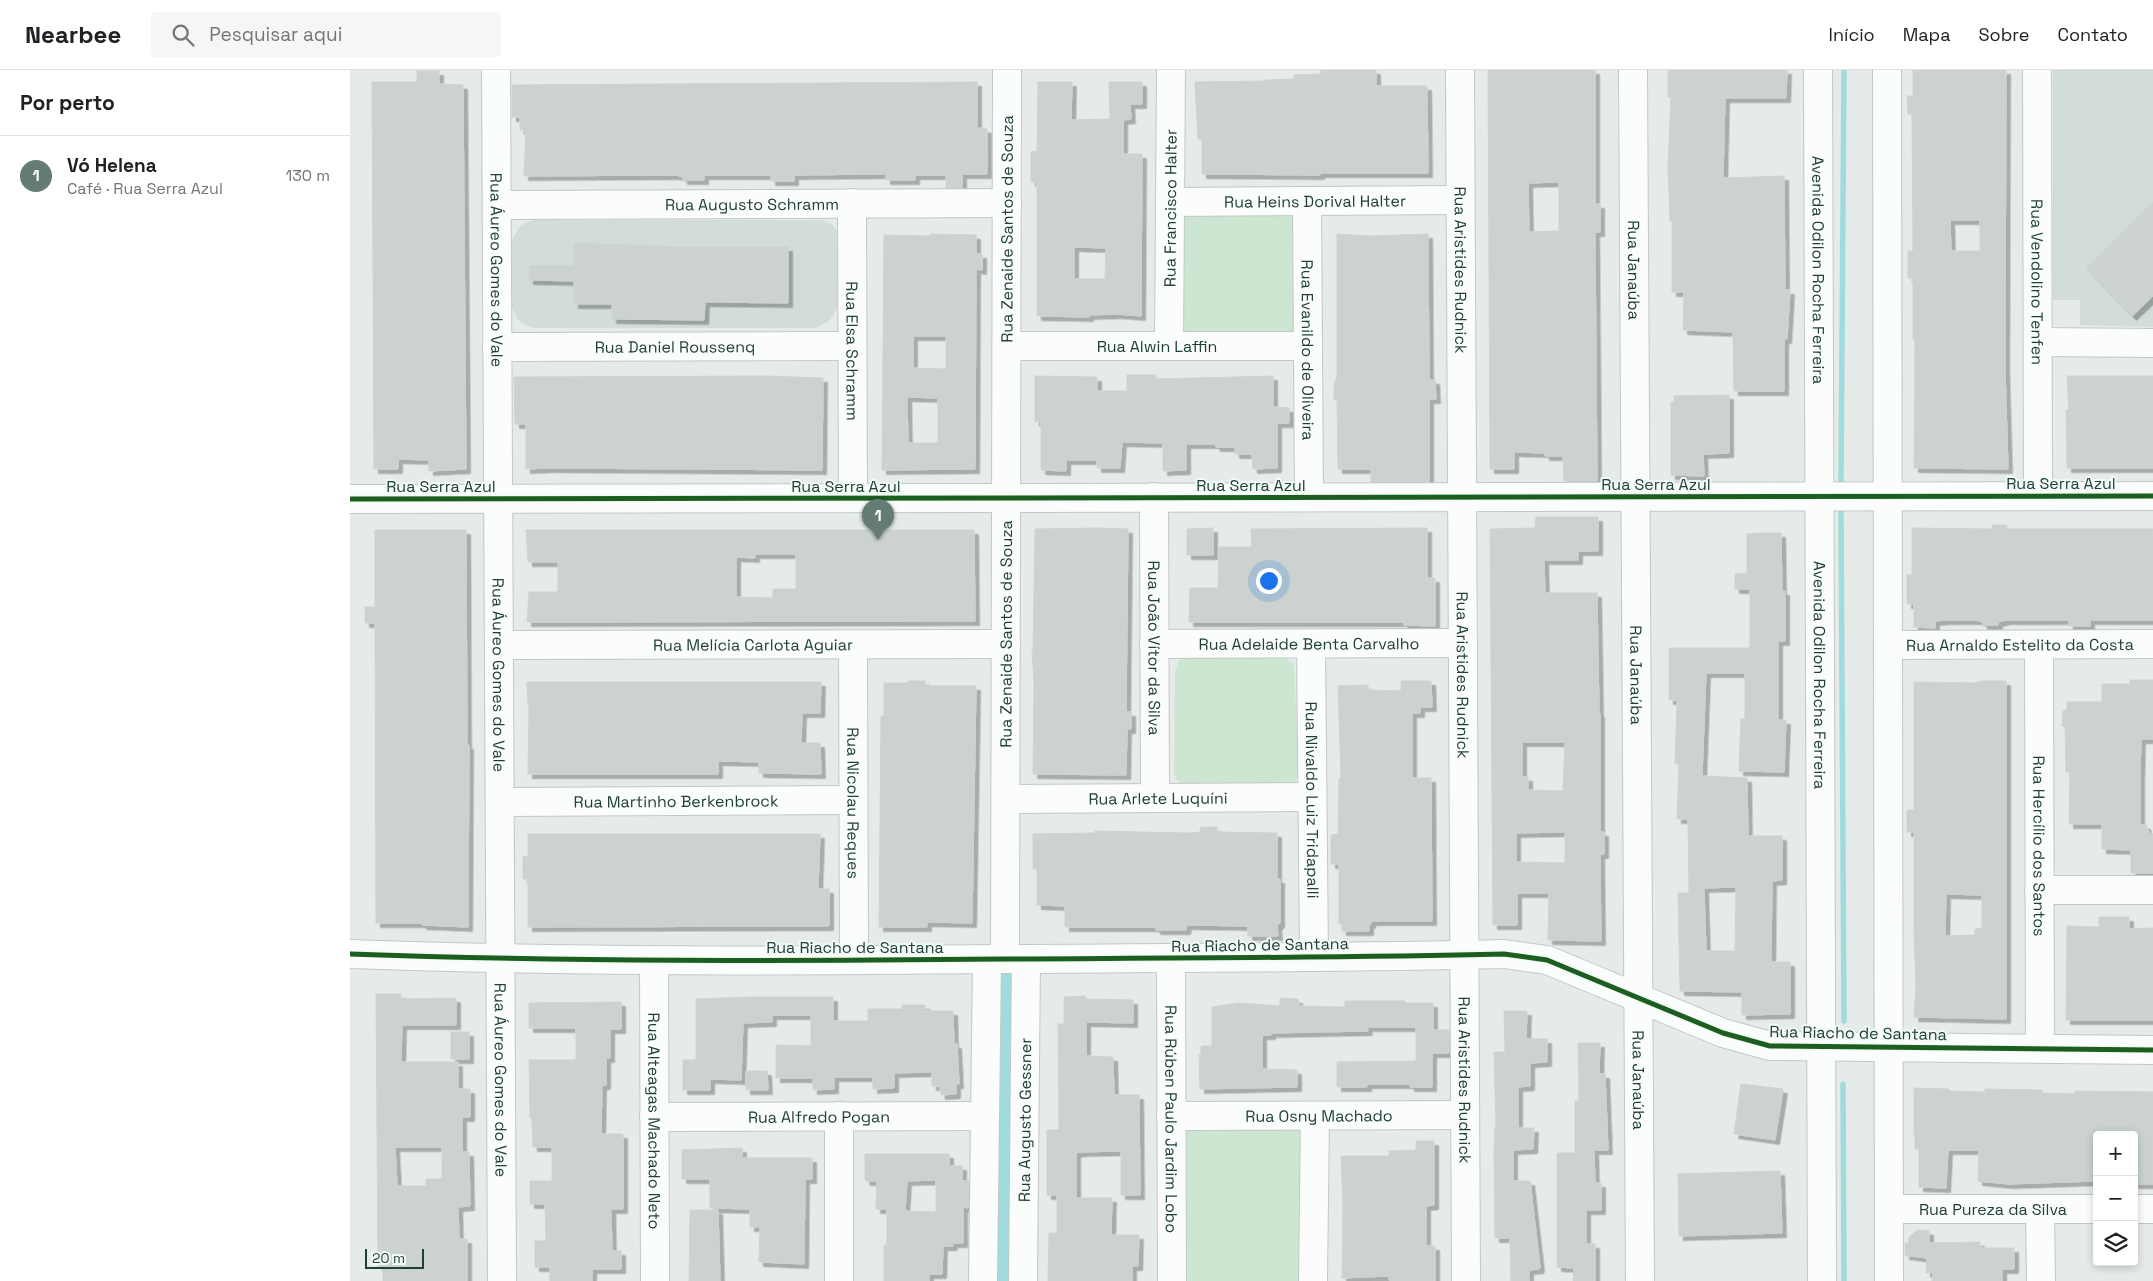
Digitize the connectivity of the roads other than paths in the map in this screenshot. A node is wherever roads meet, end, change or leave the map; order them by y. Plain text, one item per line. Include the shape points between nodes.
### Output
1 (496, 70) edge
2 (1007, 70) edge
3 (1171, 70) edge
4 (1460, 70) edge
5 (1632, 70) edge
6 (1818, 70) edge
7 (1887, 70) edge
8 (2037, 70) edge
9 (1460, 200) junction
10 (1307, 201) junction
11 (1007, 202) junction
12 (1170, 202) junction
13 (852, 203) junction
14 (497, 205) junction
15 (2038, 342) junction
16 (2153, 343) edge
17 (852, 346) junction
18 (1007, 346) junction
19 (1170, 346) junction
20 (1308, 346) junction
21 (497, 347) junction
22 (1635, 496) junction
23 (1819, 496) junction
24 (1888, 496) junction
25 (2038, 496) junction
26 (2153, 496) edge
27 (1309, 497) junction
28 (1462, 497) junction
29 (853, 498) junction
30 (1006, 498) junction
31 (1154, 498) junction
32 (350, 499) edge
33 (498, 499) junction
34 (1463, 643) junction
35 (1006, 644) junction
36 (1154, 644) junction
37 (1311, 644) junction
38 (2039, 644) junction
39 (2153, 644) edge
40 (853, 645) junction
41 (1888, 645) junction
42 (499, 646) junction
43 (1312, 797) junction
44 (1154, 798) junction
45 (1006, 799) junction
46 (853, 800) junction
47 (500, 802) junction
48 (2040, 890) junction
49 (2153, 890) edge
50 (350, 954) edge
51 (1464, 955) junction
52 (1314, 957) junction
53 (1172, 958) junction
54 (501, 959) junction
55 (1006, 959) junction
56 (654, 960) junction
57 (854, 960) junction
58 (1638, 997) junction
59 (1821, 1047) junction
60 (1889, 1047) junction
61 (2040, 1049) junction
62 (2153, 1050) edge
63 (1465, 1115) junction
64 (839, 1116) junction
65 (985, 1116) junction
66 (1172, 1116) junction
67 (1315, 1116) junction
68 (654, 1117) junction
69 (1889, 1209) junction
70 (2040, 1209) junction
71 (2093, 1209) edge
72 (2138, 1209) edge
73 (2153, 1209) edge
74 (502, 1281) edge
75 (655, 1281) edge
76 (839, 1281) edge
77 (983, 1281) edge
78 (1022, 1281) edge
79 (1172, 1281) edge
80 (1313, 1281) edge
81 (1466, 1281) edge
82 (1640, 1281) edge
83 (1822, 1281) edge
84 (1889, 1281) edge
85 (2041, 1281) edge

1 - 14 street, Rua Áureo Gomes do Vale
2 - 11 street, Rua Zenaide Santos de Souza
3 - 12 street, Rua Francisco Halter
4 - 9 street, Rua Aristides Rudnick
5 - 22 street, Rua Janaúba
6 - 23 street, Avenida Odilon Rocha Ferreira
7 - 24 street
8 - 15 street, Rua Vendolino Tenfen
9 - 10 street, Rua Heins Dorival Halter
9 - 28 street, Rua Aristides Rudnick
10 - 12 street, Rua Heins Dorival Halter
10 - 20 street, Rua Evanildo de Oliveira
11 - 13 street, Rua Augusto Schramm
11 - 18 street, Rua Zenaide Santos de Souza
12 - 19 street, Rua Francisco Halter
13 - 14 street, Rua Augusto Schramm
13 - 17 street, Rua Elsa Schramm
14 - 21 street, Rua Áureo Gomes do Vale
15 - 16 street
15 - 25 street, Rua Vendolino Tenfen
17 - 21 street, Rua Daniel Roussenq
17 - 29 street, Rua Elsa Schramm
18 - 19 street, Rua Alwin Laffin
18 - 30 street, Rua Zenaide Santos de Souza
19 - 20 street, Rua Alwin Laffin
20 - 27 street, Rua Evanildo de Oliveira
21 - 33 street, Rua Áureo Gomes do Vale
22 - 23 street, Rua Serra Azul
22 - 28 street, Rua Serra Azul
22 - 58 street, Rua Janaúba
23 - 24 street, Rua Serra Azul
23 - 59 street, Avenida Odilon Rocha Ferreira
24 - 25 street, Rua Serra Azul
24 - 41 street
25 - 26 street, Rua Serra Azul
27 - 28 street, Rua Serra Azul
27 - 31 street, Rua Serra Azul
28 - 34 street, Rua Aristides Rudnick
29 - 30 street, Rua Serra Azul
29 - 33 street, Rua Serra Azul
30 - 31 street, Rua Serra Azul
30 - 35 street, Rua Zenaide Santos de Souza
31 - 36 street, Rua João Vítor da Silva
32 - 33 street, Rua Serra Azul
33 - 42 street, Rua Áureo Gomes do Vale
34 - 37 street, Rua Adelaide Benta Carvalho
34 - 51 street, Rua Aristides Rudnick
35 - 40 street, Rua Melícia Carlota Aguiar
35 - 45 street, Rua Zenaide Santos de Souza
36 - 37 street, Rua Adelaide Benta Carvalho
36 - 44 street, Rua João Vítor da Silva
37 - 43 street, Rua Nivaldo Luiz Tridapalli
38 - 39 street, Rua Arnaldo Estelito da Costa
38 - 41 street, Rua Arnaldo Estelito da Costa
38 - 48 street, Rua Hercílio dos Santos
40 - 42 street, Rua Melícia Carlota Aguiar
40 - 46 street, Rua Nicolau Reques
41 - 60 street
42 - 47 street, Rua Áureo Gomes do Vale
43 - 44 street, Rua Arlete Luquíni
43 - 52 street, Rua Nivaldo Luiz Tridapalli
44 - 45 street, Rua Arlete Luquíni
45 - 55 street, Rua Zenaide Santos de Souza
46 - 47 street, Rua Martinho Berkenbrock
46 - 57 street, Rua Nicolau Reques
47 - 54 street, Rua Áureo Gomes do Vale
48 - 49 street
48 - 61 street, Rua Hercílio dos Santos
50 - 54 street, Rua Riacho de Santana
51 - 52 street, Rua Riacho de Santana
51 - 58 street, Rua Riacho de Santana via 1504,954 1547,960
51 - 63 street, Rua Aristides Rudnick
52 - 53 street, Rua Riacho de Santana
53 - 55 street, Rua Riacho de Santana
53 - 66 street, Rua Rúben Paulo Jardim Lobo
54 - 56 street, Rua Riacho de Santana
54 - 74 street, Rua Áureo Gomes do Vale
55 - 57 street, Rua Riacho de Santana
55 - 65 street
55 - 78 street, Rua Augusto Gessner
56 - 57 street, Rua Riacho de Santana
56 - 68 street, Rua Alteagas Machado Neto
58 - 59 street, Rua Riacho de Santana via 1746,1040 1770,1046
58 - 82 street, Rua Janaúba
59 - 60 street, Rua Riacho de Santana
59 - 83 street, Avenida Odilon Rocha Ferreira
60 - 61 street, Rua Riacho de Santana
60 - 69 street
61 - 62 street, Rua Riacho de Santana
63 - 67 street, Rua Osny Machado
63 - 81 street, Rua Aristides Rudnick
64 - 65 street, Rua Alfredo Pogan
64 - 68 street, Rua Alfredo Pogan
64 - 76 street
65 - 77 street
66 - 67 street, Rua Osny Machado
66 - 79 street, Rua Rúben Paulo Jardim Lobo
67 - 80 street
68 - 75 street, Rua Alteagas Machado Neto
69 - 70 street, Rua Pureza da Silva
69 - 84 street
70 - 71 street, Rua Pureza da Silva
70 - 85 street
72 - 73 street

